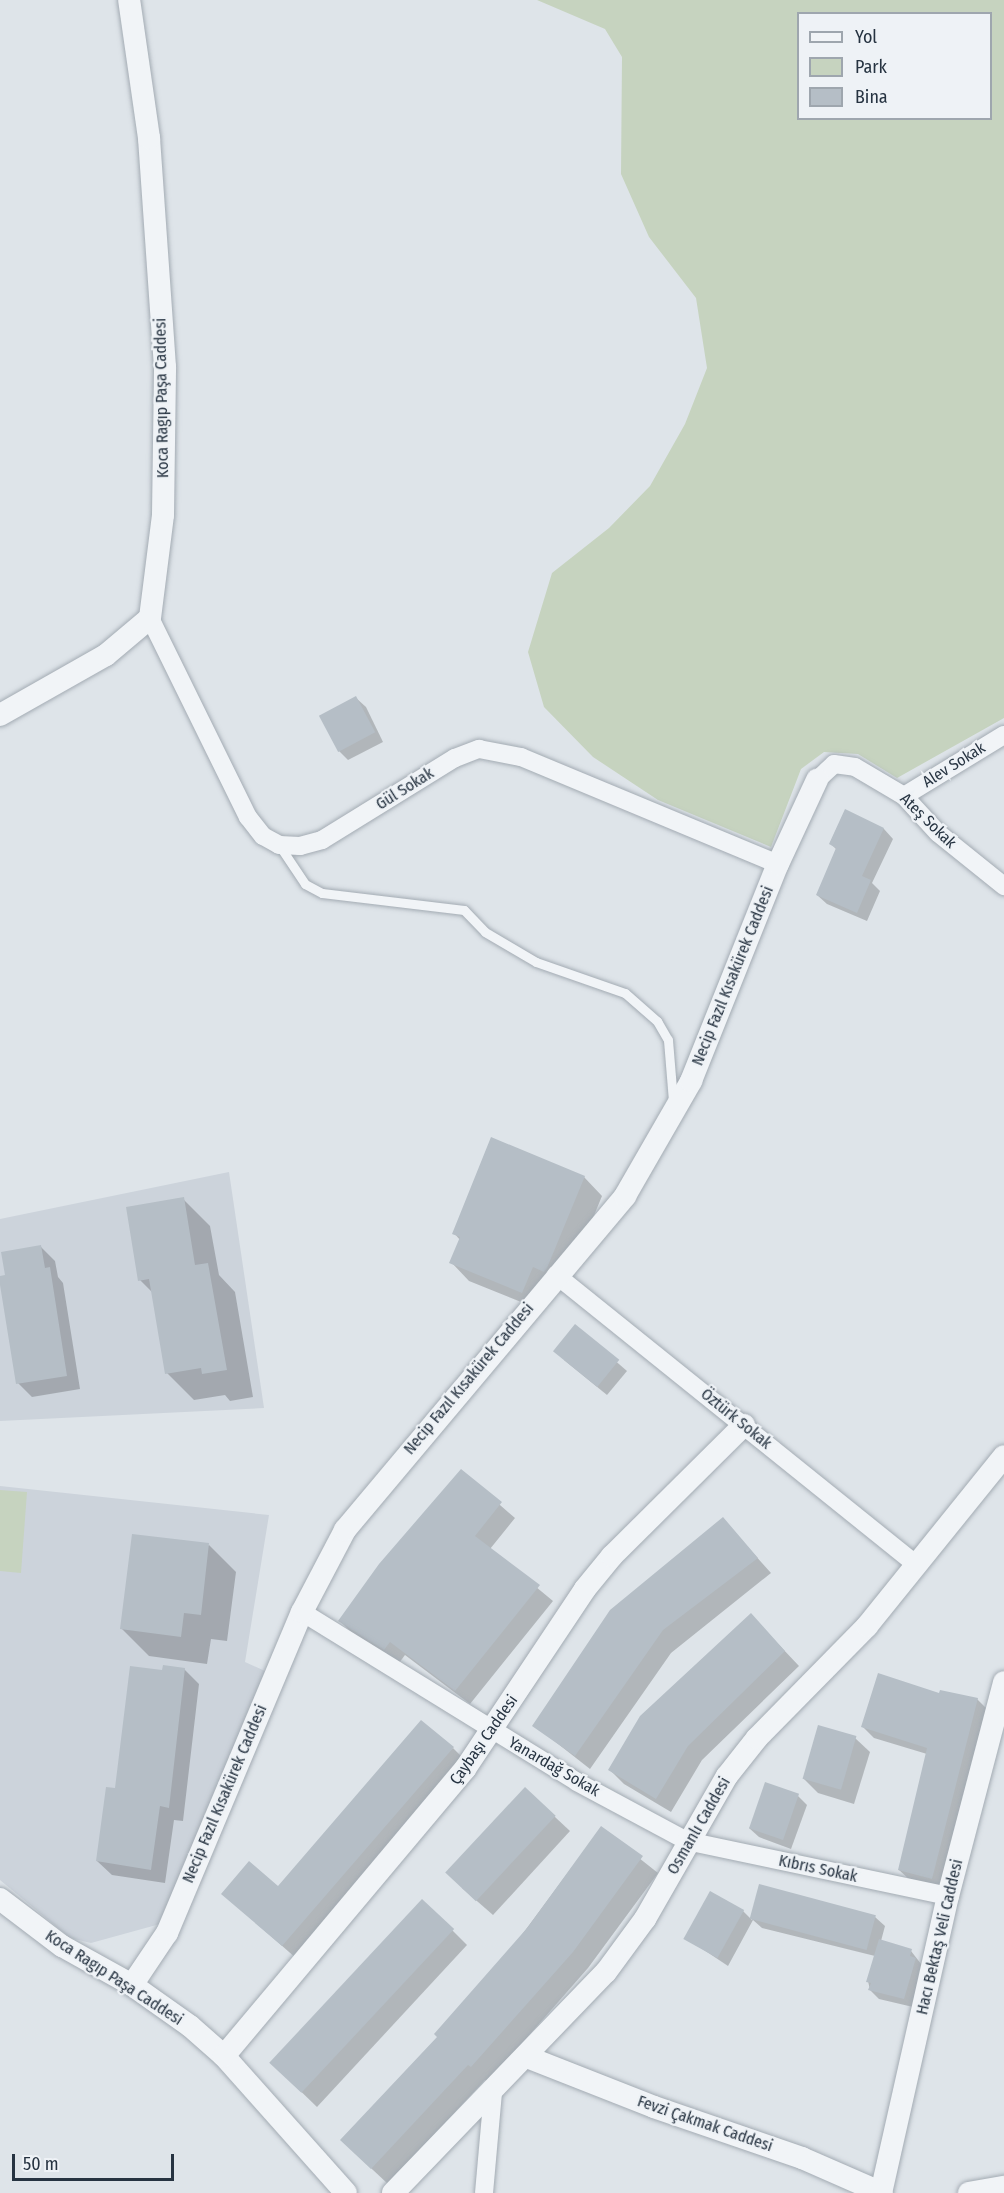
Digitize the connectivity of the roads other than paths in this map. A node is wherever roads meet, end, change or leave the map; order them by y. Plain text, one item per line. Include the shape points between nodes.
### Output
1 (129, 0) edge
2 (150, 618) junction
3 (0, 715) edge
4 (1004, 735) edge
5 (817, 780) joint
6 (904, 796) junction
7 (279, 845) junction
8 (778, 864) junction
9 (1004, 886) edge
10 (674, 1110) junction
11 (556, 1275) junction
12 (744, 1425) junction
13 (1004, 1456) edge
14 (915, 1564) junction
15 (302, 1612) junction
16 (1004, 1682) edge
17 (493, 1731) junction
18 (687, 1841) junction
19 (948, 1896) junction
20 (0, 1899) edge
21 (132, 1985) junction
22 (224, 2056) junction
23 (527, 2056) junction
24 (493, 2093) junction
25 (1004, 2187) edge
26 (346, 2193) edge
27 (393, 2193) edge
28 (484, 2193) edge
29 (881, 2193) edge
30 (969, 2193) edge

1 - 2 street, Koca Ragıp Paşa Caddesi via 149,138 165,367 163,516
2 - 3 street via 106,655
2 - 7 street via 248,817 263,836
4 - 6 street, Alev Sokak
5 - 6 street, Ateş Sokak via 834,764 855,767
5 - 8 street, Necip Fazıl Kısakürek Caddesi
6 - 9 street, Ateş Sokak via 938,833
7 - 8 street, Gül Sokak via 300,846 322,840 455,758 479,749 521,757
7 - 10 lane via 305,884 322,893 464,910 485,932 536,962 625,993 657,1021 668,1040
8 - 10 street, Necip Fazıl Kısakürek Caddesi via 691,1081
10 - 11 street, Necip Fazıl Kısakürek Caddesi via 625,1196
11 - 12 street, Öztürk Sokak
11 - 15 street, Necip Fazıl Kısakürek Caddesi via 345,1530
12 - 14 street, Öztürk Sokak
12 - 17 street, Çaybaşı Caddesi via 612,1556 585,1589
13 - 14 street, Osmanlı Caddesi
14 - 18 street, Osmanlı Caddesi via 867,1626 757,1738 727,1776
15 - 17 street, Yanardağ Sokak
15 - 21 street, Necip Fazıl Kısakürek Caddesi via 167,1933
16 - 19 street, Hacı Bektaş Veli Caddesi
17 - 18 street, Yanardağ Sokak
17 - 22 street, Çaybaşı Caddesi
18 - 19 street, Kıbrıs Sokak
18 - 23 street, Osmanlı Caddesi via 629,1944
19 - 29 street, Hacı Bektaş Veli Caddesi
20 - 21 street, Koca Ragıp Paşa Caddesi via 62,1946
21 - 22 street, Koca Ragıp Paşa Caddesi
22 - 26 street, Koca Ragıp Paşa Caddesi
23 - 24 street, Osmanlı Caddesi
23 - 29 street, Fevzi Çakmak Caddesi via 571,2076 812,2162
24 - 27 street, Osmanlı Caddesi
24 - 28 street
25 - 30 street

